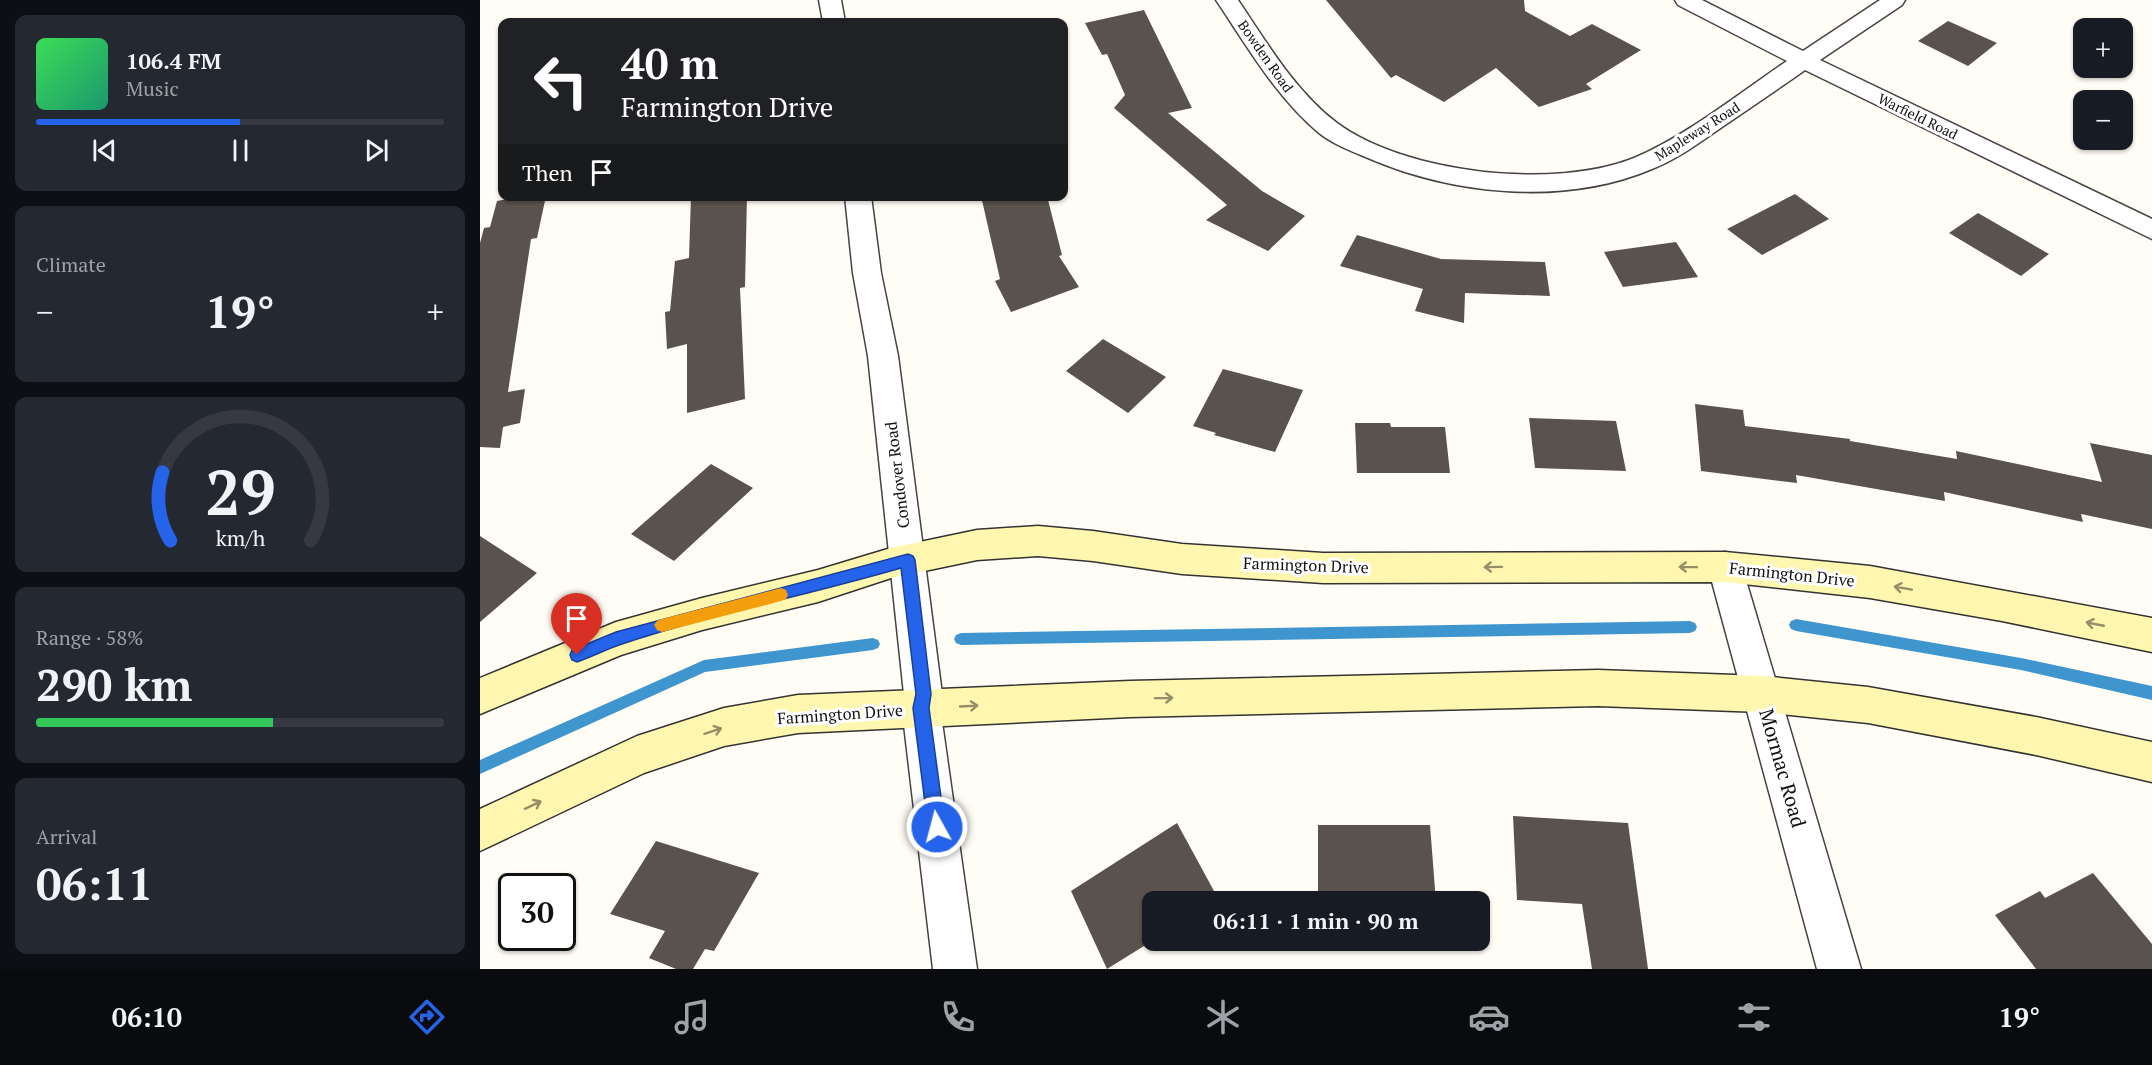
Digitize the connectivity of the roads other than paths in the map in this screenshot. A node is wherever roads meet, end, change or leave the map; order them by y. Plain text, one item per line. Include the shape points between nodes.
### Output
1 (830, 0) edge
2 (1227, 0) edge
3 (1686, 0) edge
4 (1894, 0) edge
5 (833, 18) edge
6 (1804, 61) junction
7 (1472, 178) joint
8 (859, 201) edge
9 (2152, 230) edge
10 (908, 560) junction
11 (1725, 567) junction
12 (2152, 635) edge
13 (1762, 694) junction
14 (480, 696) edge
15 (921, 708) junction
16 (2152, 762) edge
17 (480, 830) edge
18 (955, 969) edge
19 (1839, 969) edge

1 - 5 street
2 - 7 street, Bowden Road via 1295,97 1330,129 1395,160
3 - 6 street, Warfield Road
4 - 6 street, Mapleway Road
6 - 7 street, Mapleway Road via 1679,145 1634,167 1564,180 1515,182
6 - 9 street, Warfield Road
8 - 10 street, Condover Road via 883,356
11 -> 10 street, Farmington Drive via 1323,568 1182,558 1038,541 977,545
10 - 14 street, Farmington Drive via 616,639
10 - 15 street, Condover Road via 923,694
12 -> 11 street, Farmington Drive via 1870,582
11 - 13 street, Mormac Road
15 -> 13 street, Farmington Drive via 1598,688
13 - 16 street, Farmington Drive via 1868,705
13 - 19 street, Mormac Road
17 -> 15 street, Farmington Drive via 637,756 724,727 798,714
15 - 18 street, Condover Road

